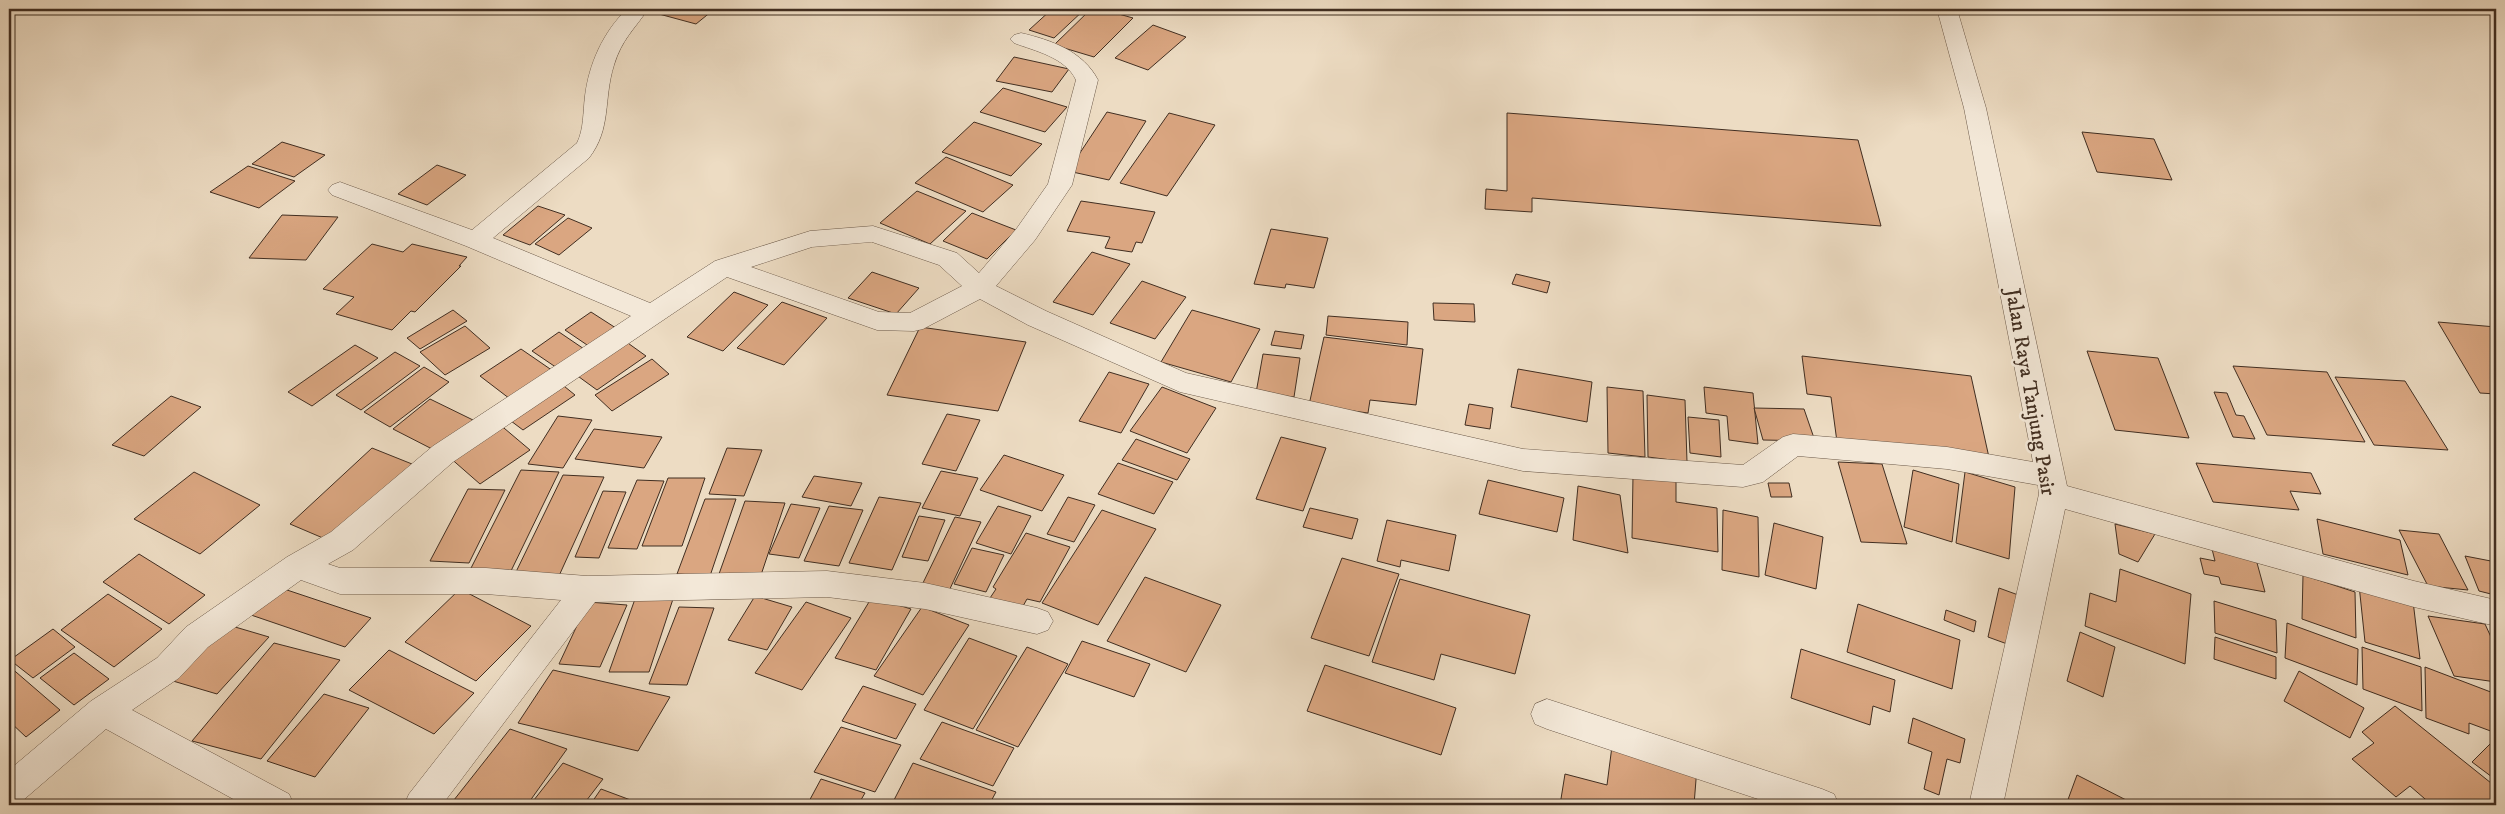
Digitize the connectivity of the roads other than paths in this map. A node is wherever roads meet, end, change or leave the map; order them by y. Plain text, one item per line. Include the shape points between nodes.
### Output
1 (638, 9) edge
2 (1947, 9) edge
3 (1022, 39) dead end
4 (340, 190) dead end
5 (475, 240) junction
6 (724, 266) junction
7 (980, 288) junction
8 (651, 314) junction
9 (2052, 485) junction
10 (298, 566) junction
11 (587, 589) junction
12 (2496, 613) edge
13 (1037, 621) dead end
14 (103, 711) junction
15 (1547, 714) dead end
16 (9, 791) edge
17 (277, 805) edge
18 (421, 805) edge
19 (1822, 805) edge
20 (1986, 805) edge

1 - 5 street via 612,43 602,65 590,142 581,153
2 - 9 street, Jalan Raya Tanjung Pasir via 1975,108
3 - 7 street via 1064,56 1084,70 1087,80 1060,185 1026,234
4 - 5 street
5 - 8 street
6 - 7 street via 877,321 896,323 914,322
6 - 7 street via 810,239 873,234 948,259
6 - 8 street
7 - 9 street via 1037,318 1180,382 1523,460 1744,476 1753,474 1793,445 1947,458
8 - 10 street via 444,454 342,541
9 - 12 street via 2414,594
9 - 20 street, Jalan Raya Tanjung Pasir
10 - 11 street via 340,581 486,582
10 - 14 street via 197,637 168,668
11 - 13 street via 827,584 924,596
11 - 18 street
14 - 16 street
14 - 17 street
15 - 19 street

